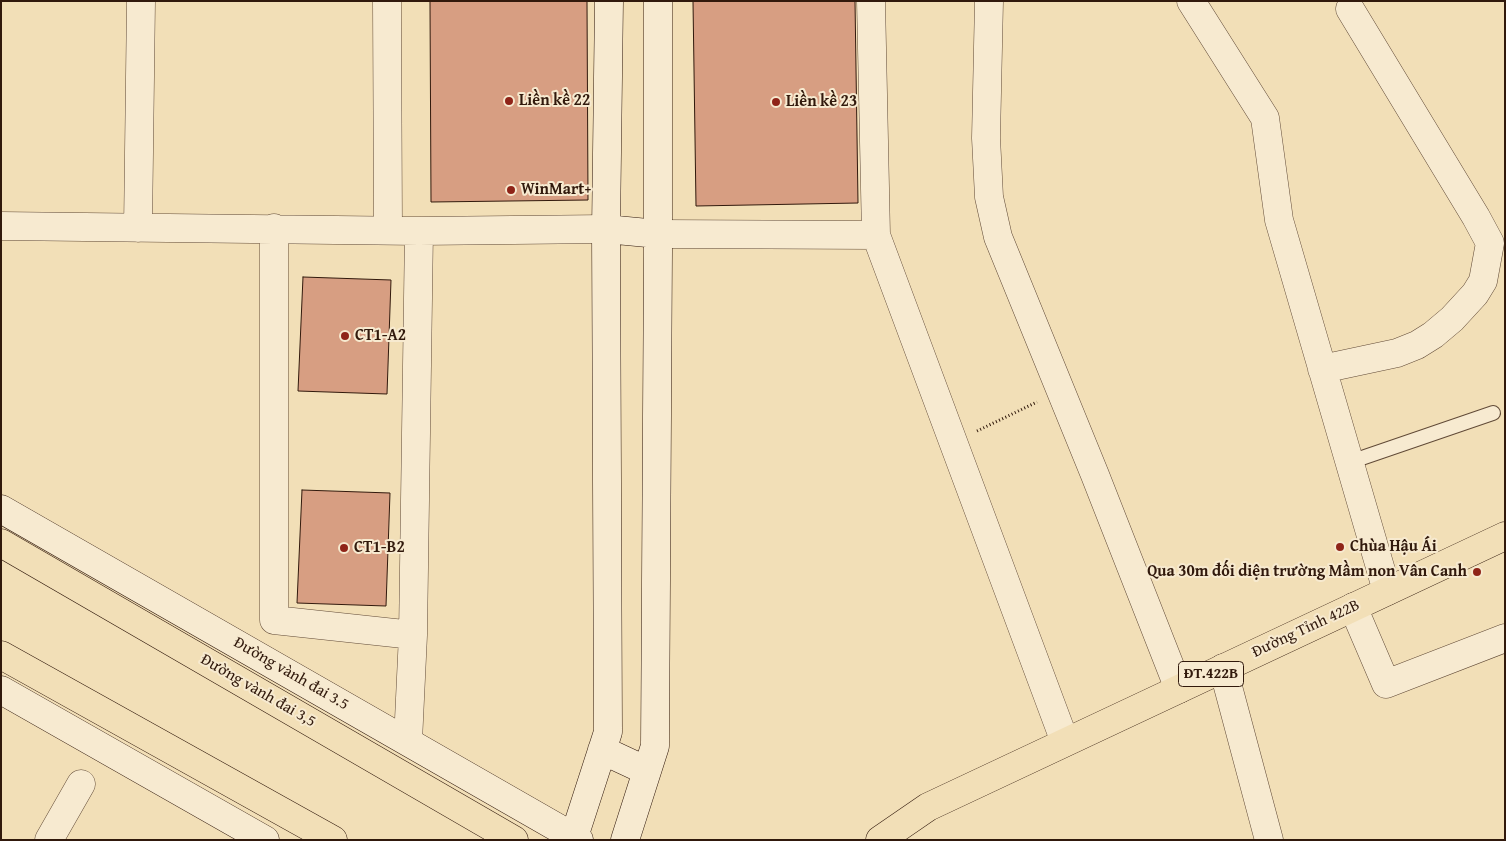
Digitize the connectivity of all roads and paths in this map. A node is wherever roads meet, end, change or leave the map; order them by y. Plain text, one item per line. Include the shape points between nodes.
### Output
1 (141, 1) edge
2 (387, 1) edge
3 (609, 1) edge
4 (658, 1) edge
5 (872, 1) edge
6 (989, 1) edge
7 (1191, 1) edge
8 (1350, 9) dead end
9 (1, 226) edge
10 (138, 228) junction
11 (274, 228) junction
12 (606, 229) junction
13 (388, 230) junction
14 (419, 231) junction
15 (658, 234) junction
16 (876, 235) junction
17 (1497, 244) edge
18 (1322, 369) junction
19 (1060, 391) junction
20 (1493, 413) dead end
21 (954, 442) junction
22 (1350, 462) junction
23 (1, 509) edge
24 (1505, 536) edge
25 (1, 543) edge
26 (1388, 591) junction
27 (1353, 607) junction
28 (413, 634) junction
29 (1505, 638) edge
30 (1, 655) edge
31 (1223, 668) junction
32 (1179, 689) junction
33 (1, 690) edge
34 (408, 741) junction
35 (1066, 742) junction
36 (602, 750) junction
37 (647, 771) junction
38 (81, 784) dead end
39 (577, 838) edge
40 (49, 840) edge
41 (265, 840) edge
42 (333, 840) edge
43 (514, 840) edge
44 (625, 840) edge
45 (880, 840) edge
46 (1269, 840) edge

1 - 10 street
2 - 13 street
3 - 12 street
4 - 15 street
5 - 16 street
6 - 19 street via 986,138 993,219
7 - 18 street via 1265,118 1279,220
8 - 17 street via 1476,217
9 - 10 street
10 - 11 street
11 - 13 street
11 - 28 street via 274,620
12 - 14 street
12 - 15 street
12 - 36 street via 608,732
13 - 14 street
14 - 28 street
15 - 16 street
15 - 37 street via 655,746
16 - 21 street
17 - 18 street via 1475,294 1433,335 1397,353
18 - 22 street
19 - 21 path
19 - 32 street
20 - 22 lane
21 - 35 street
22 - 26 street
23 - 34 street, Đường vành đai 3.5
24 - 26 main road, Đường Tỉnh 422B / ĐT.422B
25 - 43 main road, Đường vành đai 3,5
26 - 27 main road, Đường Tỉnh 422B / ĐT.422B
27 - 29 street via 1386,684
27 - 31 main road, Đường Tỉnh 422B / ĐT.422B
28 - 34 street
30 - 42 main road
31 - 32 main road, Đường Tỉnh 422B / ĐT.422B
31 - 46 street
32 - 35 main road, Đường Tỉnh 422B / ĐT.422B
33 - 41 street
34 - 39 street, Đường vành đai 3.5
35 - 45 main road, Đường Tỉnh 422B / ĐT.422B via 928,807
36 - 37 street
36 - 39 street
37 - 44 street
38 - 40 street

